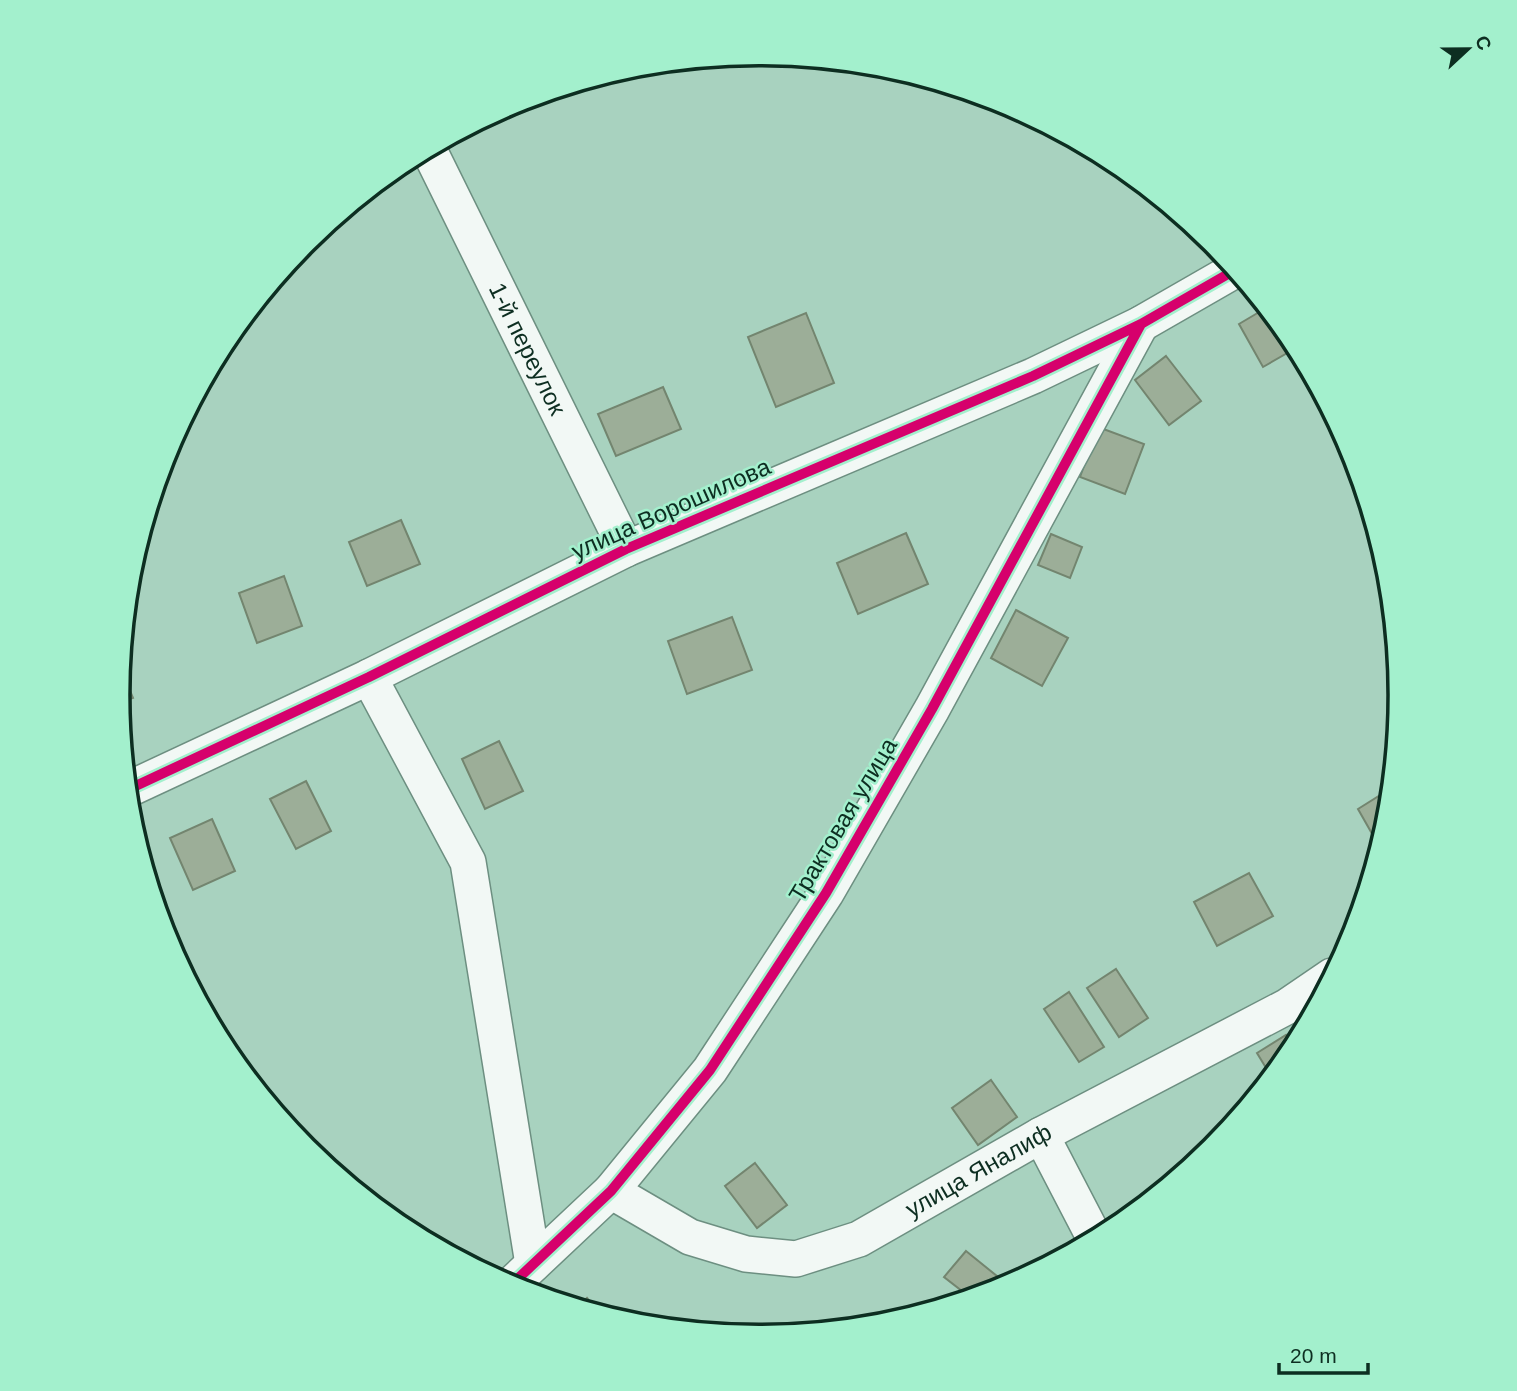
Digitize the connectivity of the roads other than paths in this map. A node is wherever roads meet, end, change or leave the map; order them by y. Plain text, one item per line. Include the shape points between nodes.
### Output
1 (433, 158) edge
2 (1226, 275) edge
3 (1141, 324) junction
4 (626, 548) junction
5 (369, 677) junction
6 (136, 786) edge
7 (1316, 987) edge
8 (1041, 1135) junction
9 (611, 1191) junction
10 (1090, 1229) edge
11 (521, 1275) edge

1 - 4 street, 1-й переулок
2 - 3 street, улица Ворошилова
3 - 4 street, улица Ворошилова via 1033,376
3 - 9 street, Трактовая улица via 932,709 826,892 710,1070
4 - 5 street, улица Ворошилова
5 - 6 street, улица Ворошилова
5 - 11 street via 468,862
7 - 8 street, улица Яналиф via 1288,1006
8 - 9 street, улица Яналиф via 859,1239 796,1259 746,1254 690,1237
8 - 10 street
9 - 11 street, Трактовая улица

